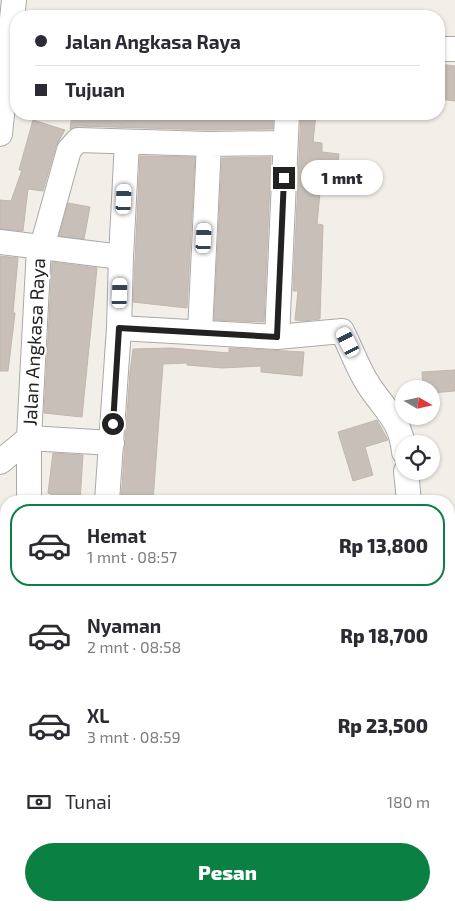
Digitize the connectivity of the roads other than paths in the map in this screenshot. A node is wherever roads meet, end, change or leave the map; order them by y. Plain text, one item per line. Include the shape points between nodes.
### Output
1 (9, 12) edge
2 (3, 89) edge
3 (286, 120) edge
4 (0, 134) edge
5 (127, 142) junction
6 (284, 143) junction
7 (209, 144) junction
8 (0, 242) edge
9 (40, 247) junction
10 (121, 257) junction
11 (119, 328) junction
12 (200, 332) junction
13 (277, 337) junction
14 (401, 435) edge
15 (29, 438) junction
16 (112, 443) junction
17 (0, 462) edge
18 (407, 480) edge
19 (29, 495) edge
20 (108, 495) edge
21 (408, 495) edge

1 - 2 street
2 - 4 street
3 - 6 street
5 - 7 street
5 - 9 street via 78,140 73,143
5 - 10 street
6 - 7 street
6 - 13 street
7 - 12 street
8 - 9 street, Jalan Angkasa Raya
9 - 10 street, Jalan Angkasa Raya
9 - 15 street, Jalan Angkasa Raya
10 - 11 street
11 - 12 street
11 - 16 street
12 - 13 street
13 - 14 street via 342,331 372,390 394,416
15 - 16 street
15 - 17 street, Jalan Angkasa Raya
15 - 19 street, Jalan Angkasa Raya
16 - 20 street
18 - 21 street

